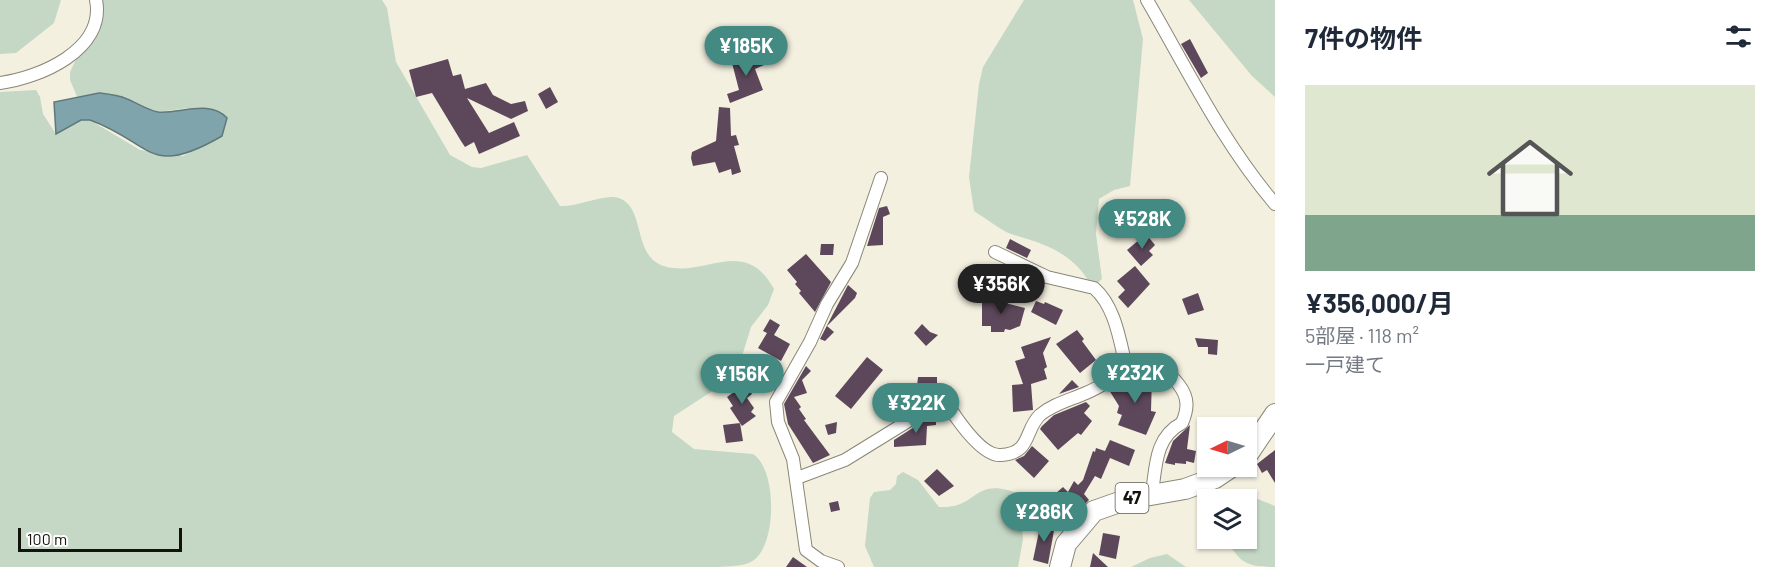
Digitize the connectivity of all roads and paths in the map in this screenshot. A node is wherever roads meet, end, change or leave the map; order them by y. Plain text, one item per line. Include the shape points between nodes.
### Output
1 (96, 0) edge
2 (1147, 0) edge
3 (0, 83) edge
4 (882, 177) dead end
5 (1275, 204) edge
6 (995, 252) dead end
7 (1127, 370) junction
8 (1275, 414) edge
9 (1257, 441) edge
10 (1216, 477) edge
11 (797, 478) junction
12 (1152, 493) junction
13 (838, 567) edge
14 (1060, 567) edge

1 - 3 street via 98,11 89,35 70,55 36,75
2 - 5 street via 1224,134
4 - 11 street via 852,263 776,402 778,422 794,459
6 - 7 street via 1047,277 1094,288 1108,306
7 - 11 street via 1095,389 1051,407 1038,417 1022,447 1015,452 999,456 989,452 974,440 944,399 845,460
7 - 12 street via 1158,369 1175,380 1186,394 1187,411 1182,423 1169,430 1163,440
8 - 9 main road
10 - 12 main road, 47 via 1185,489
11 - 13 street via 806,550
12 - 14 main road, 47 via 1094,511 1066,544

